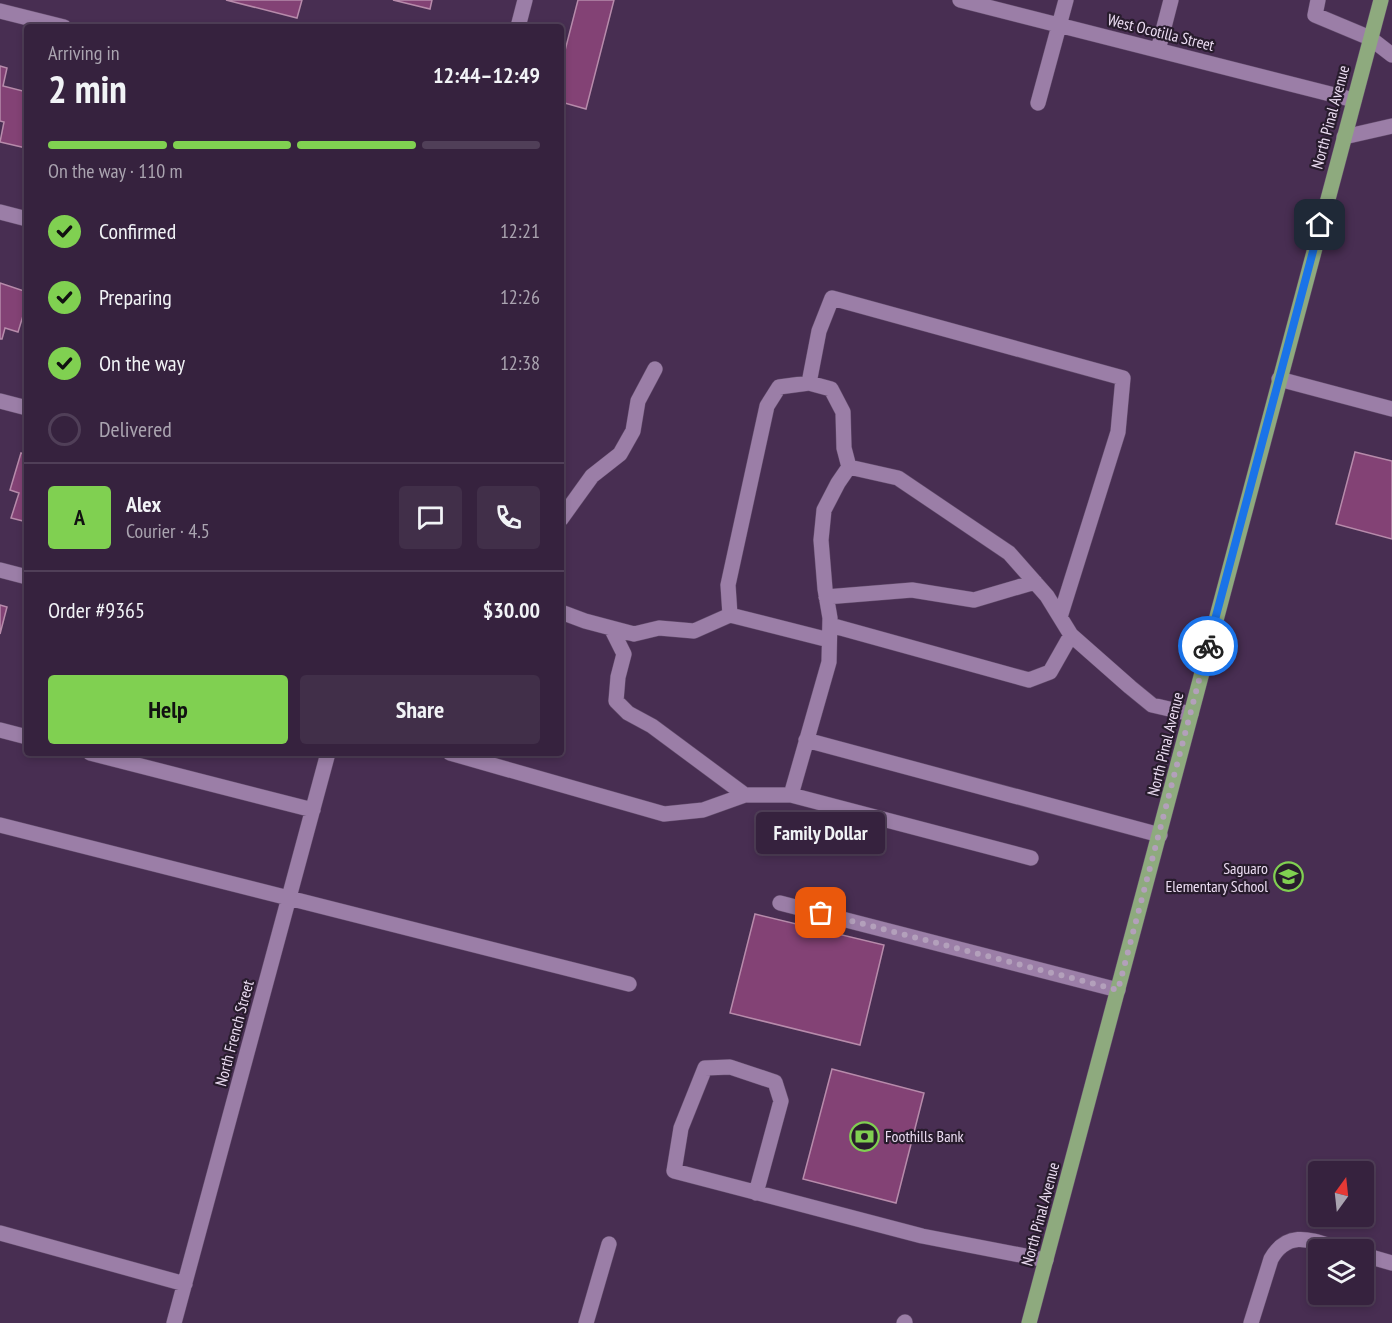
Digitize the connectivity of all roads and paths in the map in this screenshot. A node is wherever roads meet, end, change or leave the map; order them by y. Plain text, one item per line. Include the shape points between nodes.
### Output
1 (525, 0) edge
2 (960, 0) edge
3 (1066, 0) edge
4 (1171, 0) edge
5 (1318, 0) edge
6 (1381, 0) edge
7 (0, 11) edge
8 (52, 24) edge
9 (519, 24) edge
10 (1059, 25) junction
11 (1370, 38) junction
12 (1158, 50) junction
13 (1392, 55) edge
14 (1354, 100) junction
15 (1038, 103) dead end
16 (1392, 126) edge
17 (1344, 138) junction
18 (0, 212) edge
19 (24, 218) edge
20 (655, 369) dead end
21 (1279, 379) junction
22 (809, 382) junction
23 (0, 401) edge
24 (24, 407) edge
25 (1392, 409) edge
26 (849, 467) junction
27 (564, 515) edge
28 (0, 570) edge
29 (24, 576) edge
30 (1035, 582) junction
31 (826, 597) junction
32 (564, 613) edge
33 (730, 615) junction
34 (1060, 617) junction
35 (611, 628) junction
36 (829, 633) junction
37 (1071, 635) junction
38 (1191, 714) junction
39 (0, 730) edge
40 (24, 736) edge
41 (806, 740) junction
42 (102, 756) edge
43 (326, 756) edge
44 (461, 756) edge
45 (744, 795) junction
46 (791, 795) junction
47 (313, 810) junction
48 (0, 825) edge
49 (1160, 835) junction
50 (1031, 858) dead end
51 (289, 897) junction
52 (780, 903) dead end
53 (629, 984) dead end
54 (1118, 990) junction
55 (756, 1193) junction
56 (0, 1233) edge
57 (1308, 1240) edge
58 (609, 1244) dead end
59 (1374, 1258) edge
60 (1046, 1260) junction
61 (1392, 1263) edge
62 (185, 1284) junction
63 (1032, 1322) edge
64 (174, 1323) edge
65 (586, 1323) edge
66 (1251, 1323) edge

1 - 9 street
2 - 10 street, West Ocotilla Street
3 - 10 street
4 - 12 street
5 - 11 street via 1314,15
6 - 11 main road, North Pinal Avenue
7 - 8 street
10 - 12 street, West Ocotilla Street
10 - 15 street
11 - 13 street
11 - 14 main road, North Pinal Avenue
12 - 14 street, West Ocotilla Street
14 - 17 main road, North Pinal Avenue
16 - 17 street
17 - 21 main road, North Pinal Avenue
18 - 19 street
20 - 27 street via 638,401 633,430 620,454 592,476
21 - 25 street
21 - 38 main road, North Pinal Avenue
22 - 26 street via 831,389 843,412
22 - 33 street via 779,387 767,406 728,585
22 - 34 street via 819,331 832,298 1123,378 1118,432
23 - 24 street
26 - 30 street via 898,478 1009,553
26 - 31 street via 824,510 821,540
28 - 29 street
30 - 31 street via 974,600 912,590
30 - 34 street
31 - 36 street
32 - 35 street
33 - 35 street via 694,631 660,628 634,634
33 - 36 street
34 - 37 street
35 - 45 street via 624,654 616,701
36 - 37 street via 1029,680 1050,672
36 - 41 street via 829,662
37 - 38 street via 1152,705
38 - 49 main road, North Pinal Avenue
39 - 40 street
41 - 46 street
41 - 49 street
42 - 47 street
43 - 47 street, North French Street
44 - 45 street via 664,814 703,810
45 - 46 street
46 - 50 street
47 - 51 street, North French Street
48 - 51 street
49 - 54 main road, North Pinal Avenue
51 - 53 street
51 - 62 street, North French Street
52 - 54 street
54 - 60 main road, North Pinal Avenue
55 - 55 street via 674,1172 681,1128 705,1068 730,1067 775,1082 781,1101
55 - 60 street via 922,1236
56 - 62 street
57 - 66 street via 1284,1242 1276,1249
58 - 65 street
59 - 61 street
60 - 63 main road, North Pinal Avenue
62 - 64 street, North French Street

